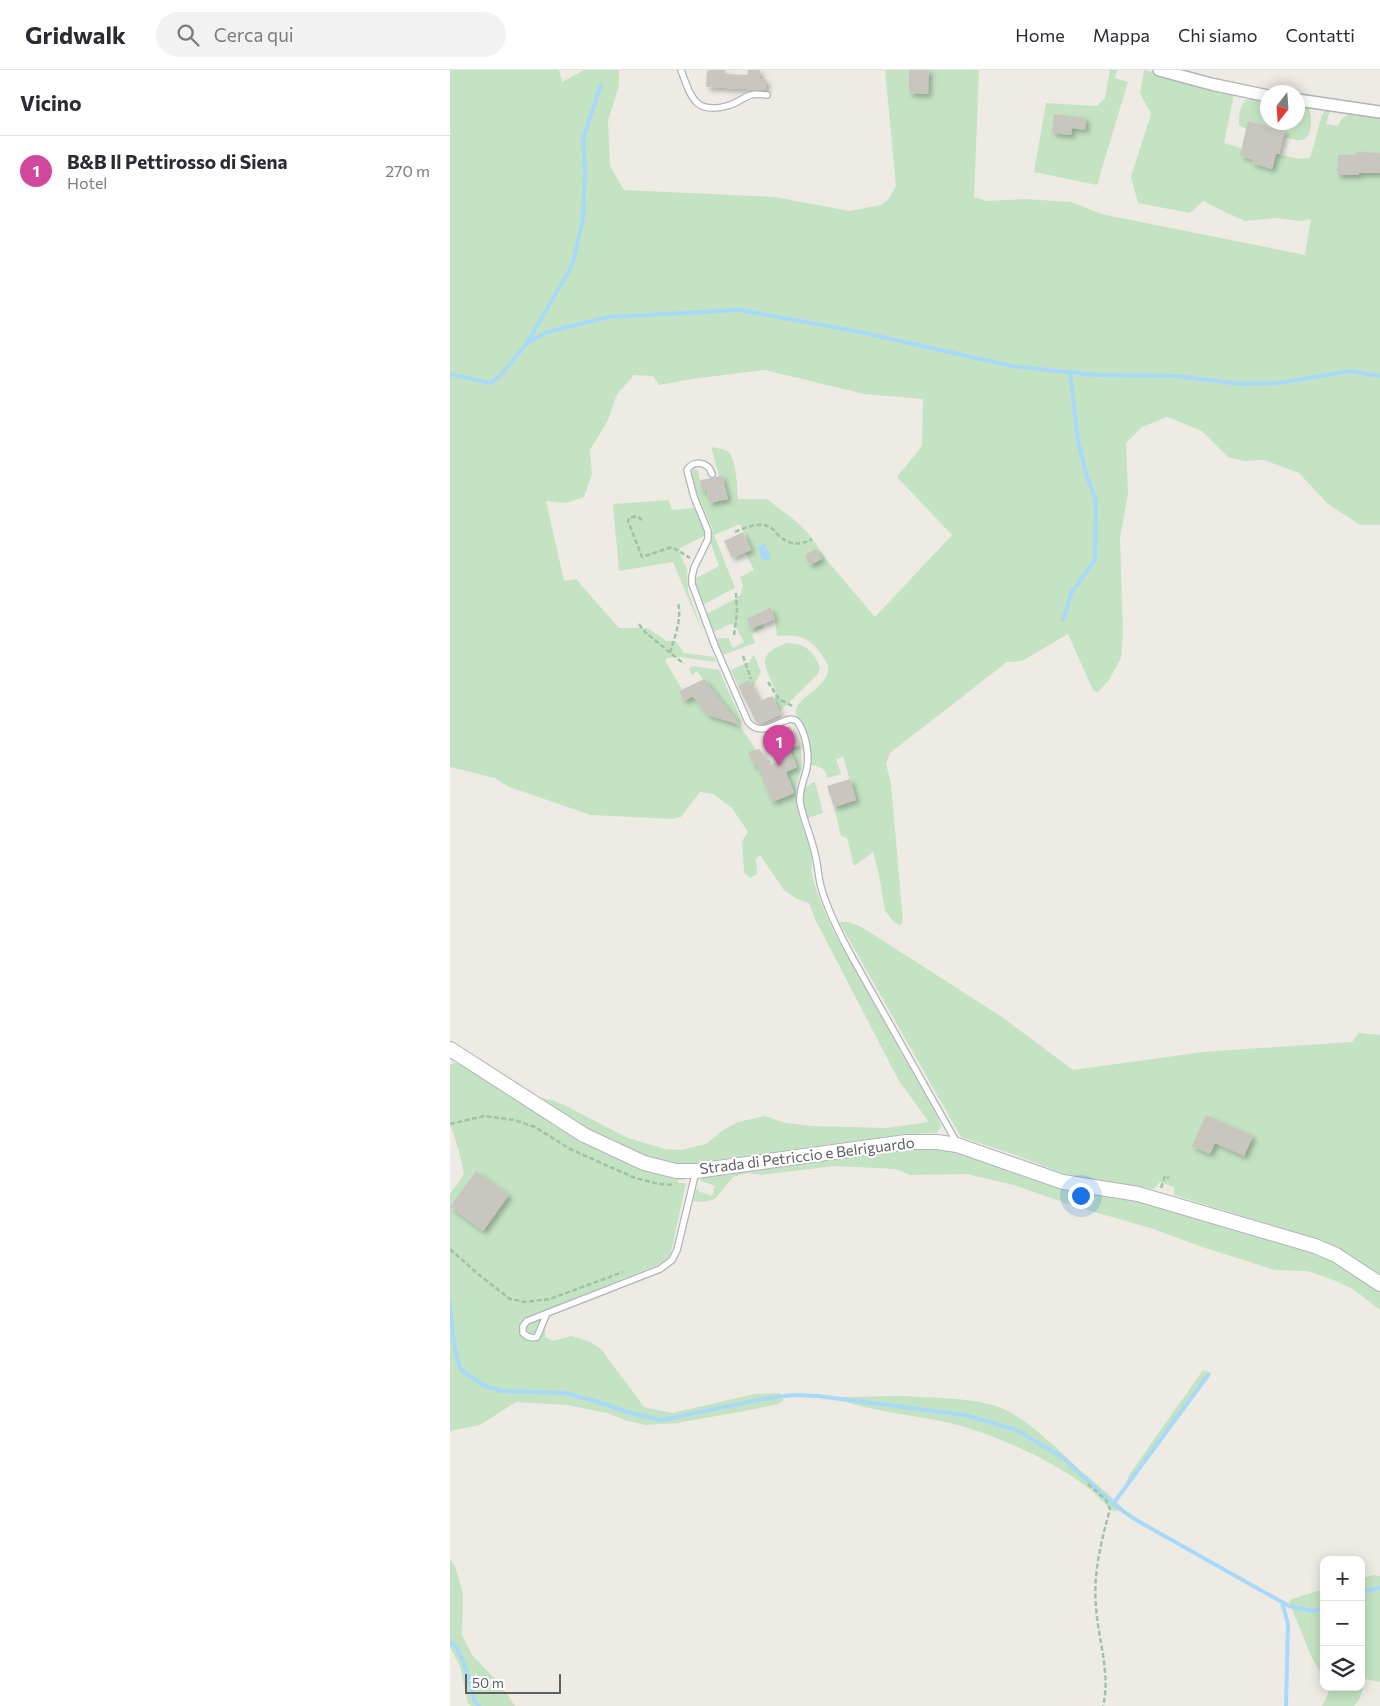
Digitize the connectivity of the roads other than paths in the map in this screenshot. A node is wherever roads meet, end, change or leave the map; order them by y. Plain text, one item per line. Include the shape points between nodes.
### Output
1 (681, 70) edge
2 (1159, 70) edge
3 (1260, 94) edge
4 (767, 95) dead end
5 (1305, 101) edge
6 (1380, 112) edge
7 (712, 474) dead end
8 (450, 1049) edge
9 (958, 1145) junction
10 (696, 1171) junction
11 (1380, 1284) edge
12 (547, 1313) junction

1 - 4 lane via 689,93 698,105 711,109 729,106 752,94
2 - 3 street
5 - 6 street
7 - 9 lane via 710,469 699,463 687,470 708,531 708,539 692,577 695,595 748,722 758,730 789,719 798,723 806,744 808,764 800,801 816,856 821,889 836,928
8 - 10 street, Strada di Petriccio e Belriguardo via 584,1135 644,1163
9 - 10 street, Strada di Petriccio e Belriguardo via 906,1142
9 - 11 street, Strada di Petriccio e Belriguardo via 1063,1182 1138,1194 1314,1246 1336,1255
10 - 12 lane via 672,1260 660,1268
12 - 12 lane via 527,1321 523,1333 527,1337 536,1337

